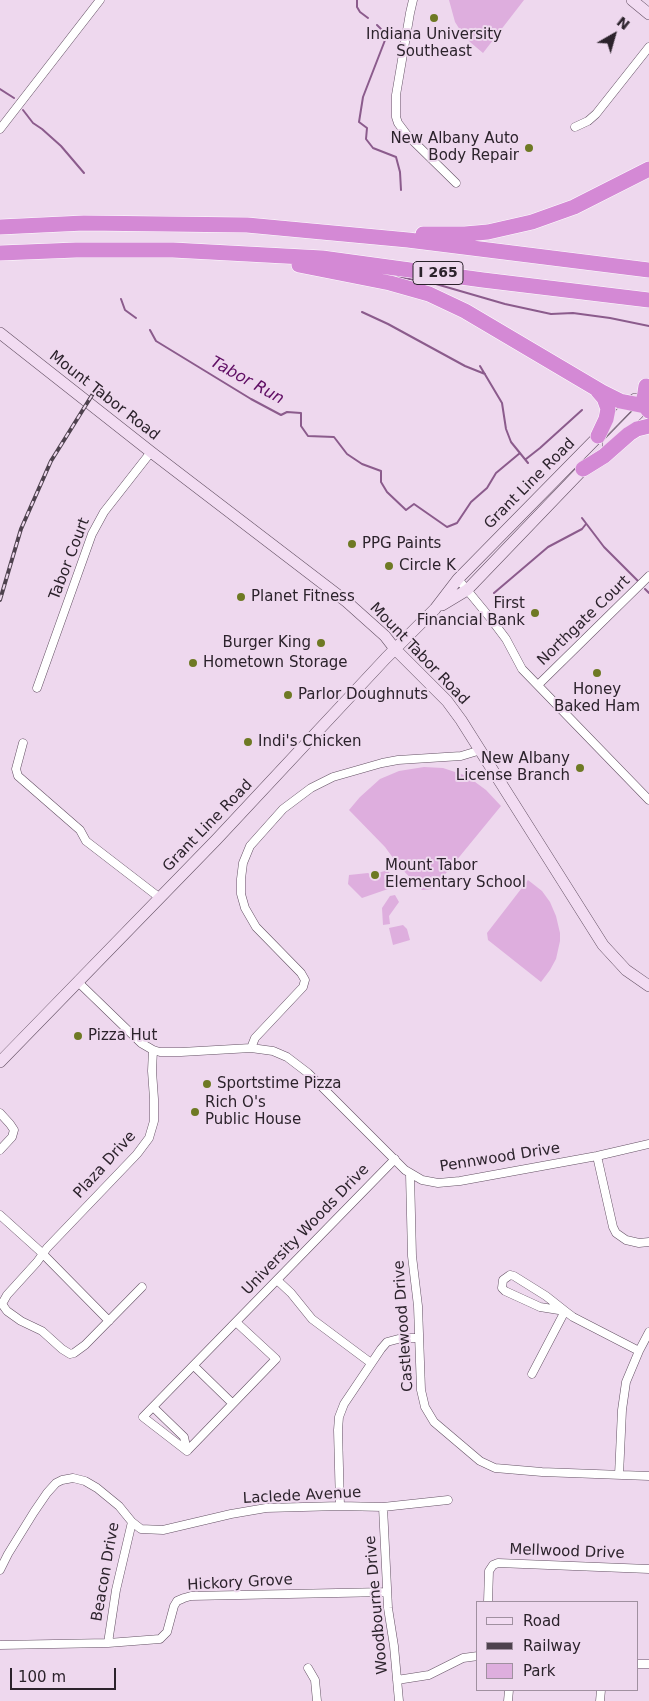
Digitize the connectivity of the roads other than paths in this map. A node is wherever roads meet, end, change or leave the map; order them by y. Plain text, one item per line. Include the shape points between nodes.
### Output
1 (100, 0) edge
2 (413, 0) edge
3 (632, 0) edge
4 (649, 14) edge
5 (649, 47) edge
6 (575, 127) dead end
7 (0, 129) edge
8 (649, 169) edge
9 (456, 184) dead end
10 (0, 227) edge
11 (300, 230) junction
12 (227, 252) junction
13 (0, 253) edge
14 (649, 270) edge
15 (649, 300) edge
16 (0, 333) edge
17 (648, 384) edge
18 (591, 386) junction
19 (644, 406) edge
20 (649, 426) edge
21 (598, 436) junction
22 (151, 452) junction
23 (583, 469) junction
24 (649, 576) edge
25 (458, 579) junction
26 (467, 590) junction
27 (435, 609) junction
28 (395, 649) junction
29 (538, 685) junction
30 (37, 688) dead end
31 (23, 743) dead end
32 (481, 750) junction
33 (649, 800) edge
34 (160, 898) junction
35 (78, 982) junction
36 (649, 986) edge
37 (251, 1048) junction
38 (153, 1050) junction
39 (0, 1062) edge
40 (0, 1113) edge
41 (649, 1144) edge
42 (0, 1150) edge
43 (598, 1156) junction
44 (395, 1159) junction
45 (410, 1174) junction
46 (0, 1215) edge
47 (649, 1242) edge
48 (42, 1254) junction
49 (276, 1280) junction
50 (142, 1287) dead end
51 (564, 1311) junction
52 (109, 1321) junction
53 (236, 1322) junction
54 (649, 1332) edge
55 (419, 1338) junction
56 (639, 1351) junction
57 (371, 1364) junction
58 (194, 1366) junction
59 (532, 1374) dead end
60 (232, 1403) junction
61 (153, 1407) junction
62 (187, 1451) junction
63 (619, 1475) junction
64 (649, 1476) edge
65 (448, 1500) dead end
66 (340, 1506) junction
67 (383, 1507) junction
68 (132, 1522) junction
69 (649, 1569) edge
70 (0, 1570) edge
71 (386, 1592) junction
72 (488, 1601) edge
73 (108, 1643) junction
74 (0, 1645) edge
75 (477, 1656) edge
76 (308, 1668) dead end
77 (397, 1680) junction
78 (317, 1701) edge
79 (399, 1701) edge

1 - 7 street
2 - 9 street via 396,95 396,117 407,135
3 - 4 main road
5 - 6 street via 596,114
8 - 11 highway via 546,218 488,232
10 - 11 highway, I 265 via 191,223
11 - 14 highway, I 265
12 - 13 highway, I 265 via 76,250
12 - 15 highway, I 265 via 322,258
12 - 18 highway via 335,271 429,294 465,311
16 - 22 main road, Mount Tabor Road
17 - 19 highway
18 - 19 highway via 620,401
18 - 21 highway via 604,398 608,409
19 - 21 main road, Grant Line Road
19 - 23 main road, Grant Line Road
20 - 23 highway via 629,434
21 - 25 main road, Grant Line Road
22 - 28 main road, Mount Tabor Road via 347,602
22 - 30 street, Tabor Court via 104,512 92,534
23 - 26 main road, Grant Line Road
24 - 29 street, Northgate Court
25 - 26 street
25 - 27 main road, Grant Line Road
26 - 27 main road, Grant Line Road
26 - 29 street via 506,639 522,669
27 - 28 main road, Grant Line Road
28 - 32 main road, Mount Tabor Road via 447,702
28 - 34 main road, Grant Line Road
29 - 33 street
31 - 34 street via 16,769 23,782 80,830 86,841
32 - 36 main road, Mount Tabor Road via 596,935 617,961
32 - 37 street via 461,756 382,763 333,776 283,809 250,846 241,879 245,908 256,927 305,980 303,987 255,1038
34 - 35 main road, Grant Line Road
35 - 38 street via 141,1043
35 - 39 main road, Grant Line Road
37 - 38 street via 181,1052
37 - 44 street, Pennwood Drive via 272,1051 308,1072
38 - 48 street, Plaza Drive via 154,1120 149,1138
40 - 42 street via 14,1130
41 - 43 street, Pennwood Drive
43 - 45 street, Pennwood Drive via 452,1182 428,1182
43 - 47 street via 613,1227 626,1240
44 - 45 street, Pennwood Drive
44 - 49 street, University Woods Drive
45 - 55 street, Castlewood Drive
46 - 48 street
48 - 52 street
48 - 52 street, Plaza Drive via 3,1300 7,1311 42,1331 70,1354 77,1352
49 - 53 street, University Woods Drive
49 - 57 street via 312,1319
50 - 52 street, Plaza Drive
51 - 51 street via 540,1307 505,1291 503,1280 514,1276
51 - 56 street
51 - 59 street
53 - 58 street, University Woods Drive
53 - 60 street via 276,1359
54 - 56 street
55 - 57 street via 387,1342
55 - 63 street, Castlewood Drive via 425,1407 440,1428 480,1461 513,1471
56 - 63 street via 628,1375 624,1396
57 - 66 street via 346,1398 339,1417
58 - 60 street
58 - 61 street, University Woods Drive
60 - 62 street
61 - 62 street via 184,1437
61 - 62 street via 144,1417
63 - 64 street, Castlewood Drive
65 - 67 street, Laclede Avenue
66 - 67 street, Laclede Avenue
66 - 68 street, Laclede Avenue via 243,1511 163,1530 141,1528
67 - 71 street, Woodbourne Drive
68 - 70 street, Beacon Drive via 119,1506 85,1481 62,1480 47,1493
68 - 73 street, Beacon Drive
69 - 72 street, Mellwood Drive via 498,1563 489,1571
71 - 73 street, Hickory Grove via 191,1596 177,1601 167,1632 160,1639
71 - 77 street, Woodbourne Drive
73 - 74 street, Hickory Grove
75 - 77 street via 463,1658 429,1675
76 - 78 street via 316,1685
77 - 79 street, Woodbourne Drive

